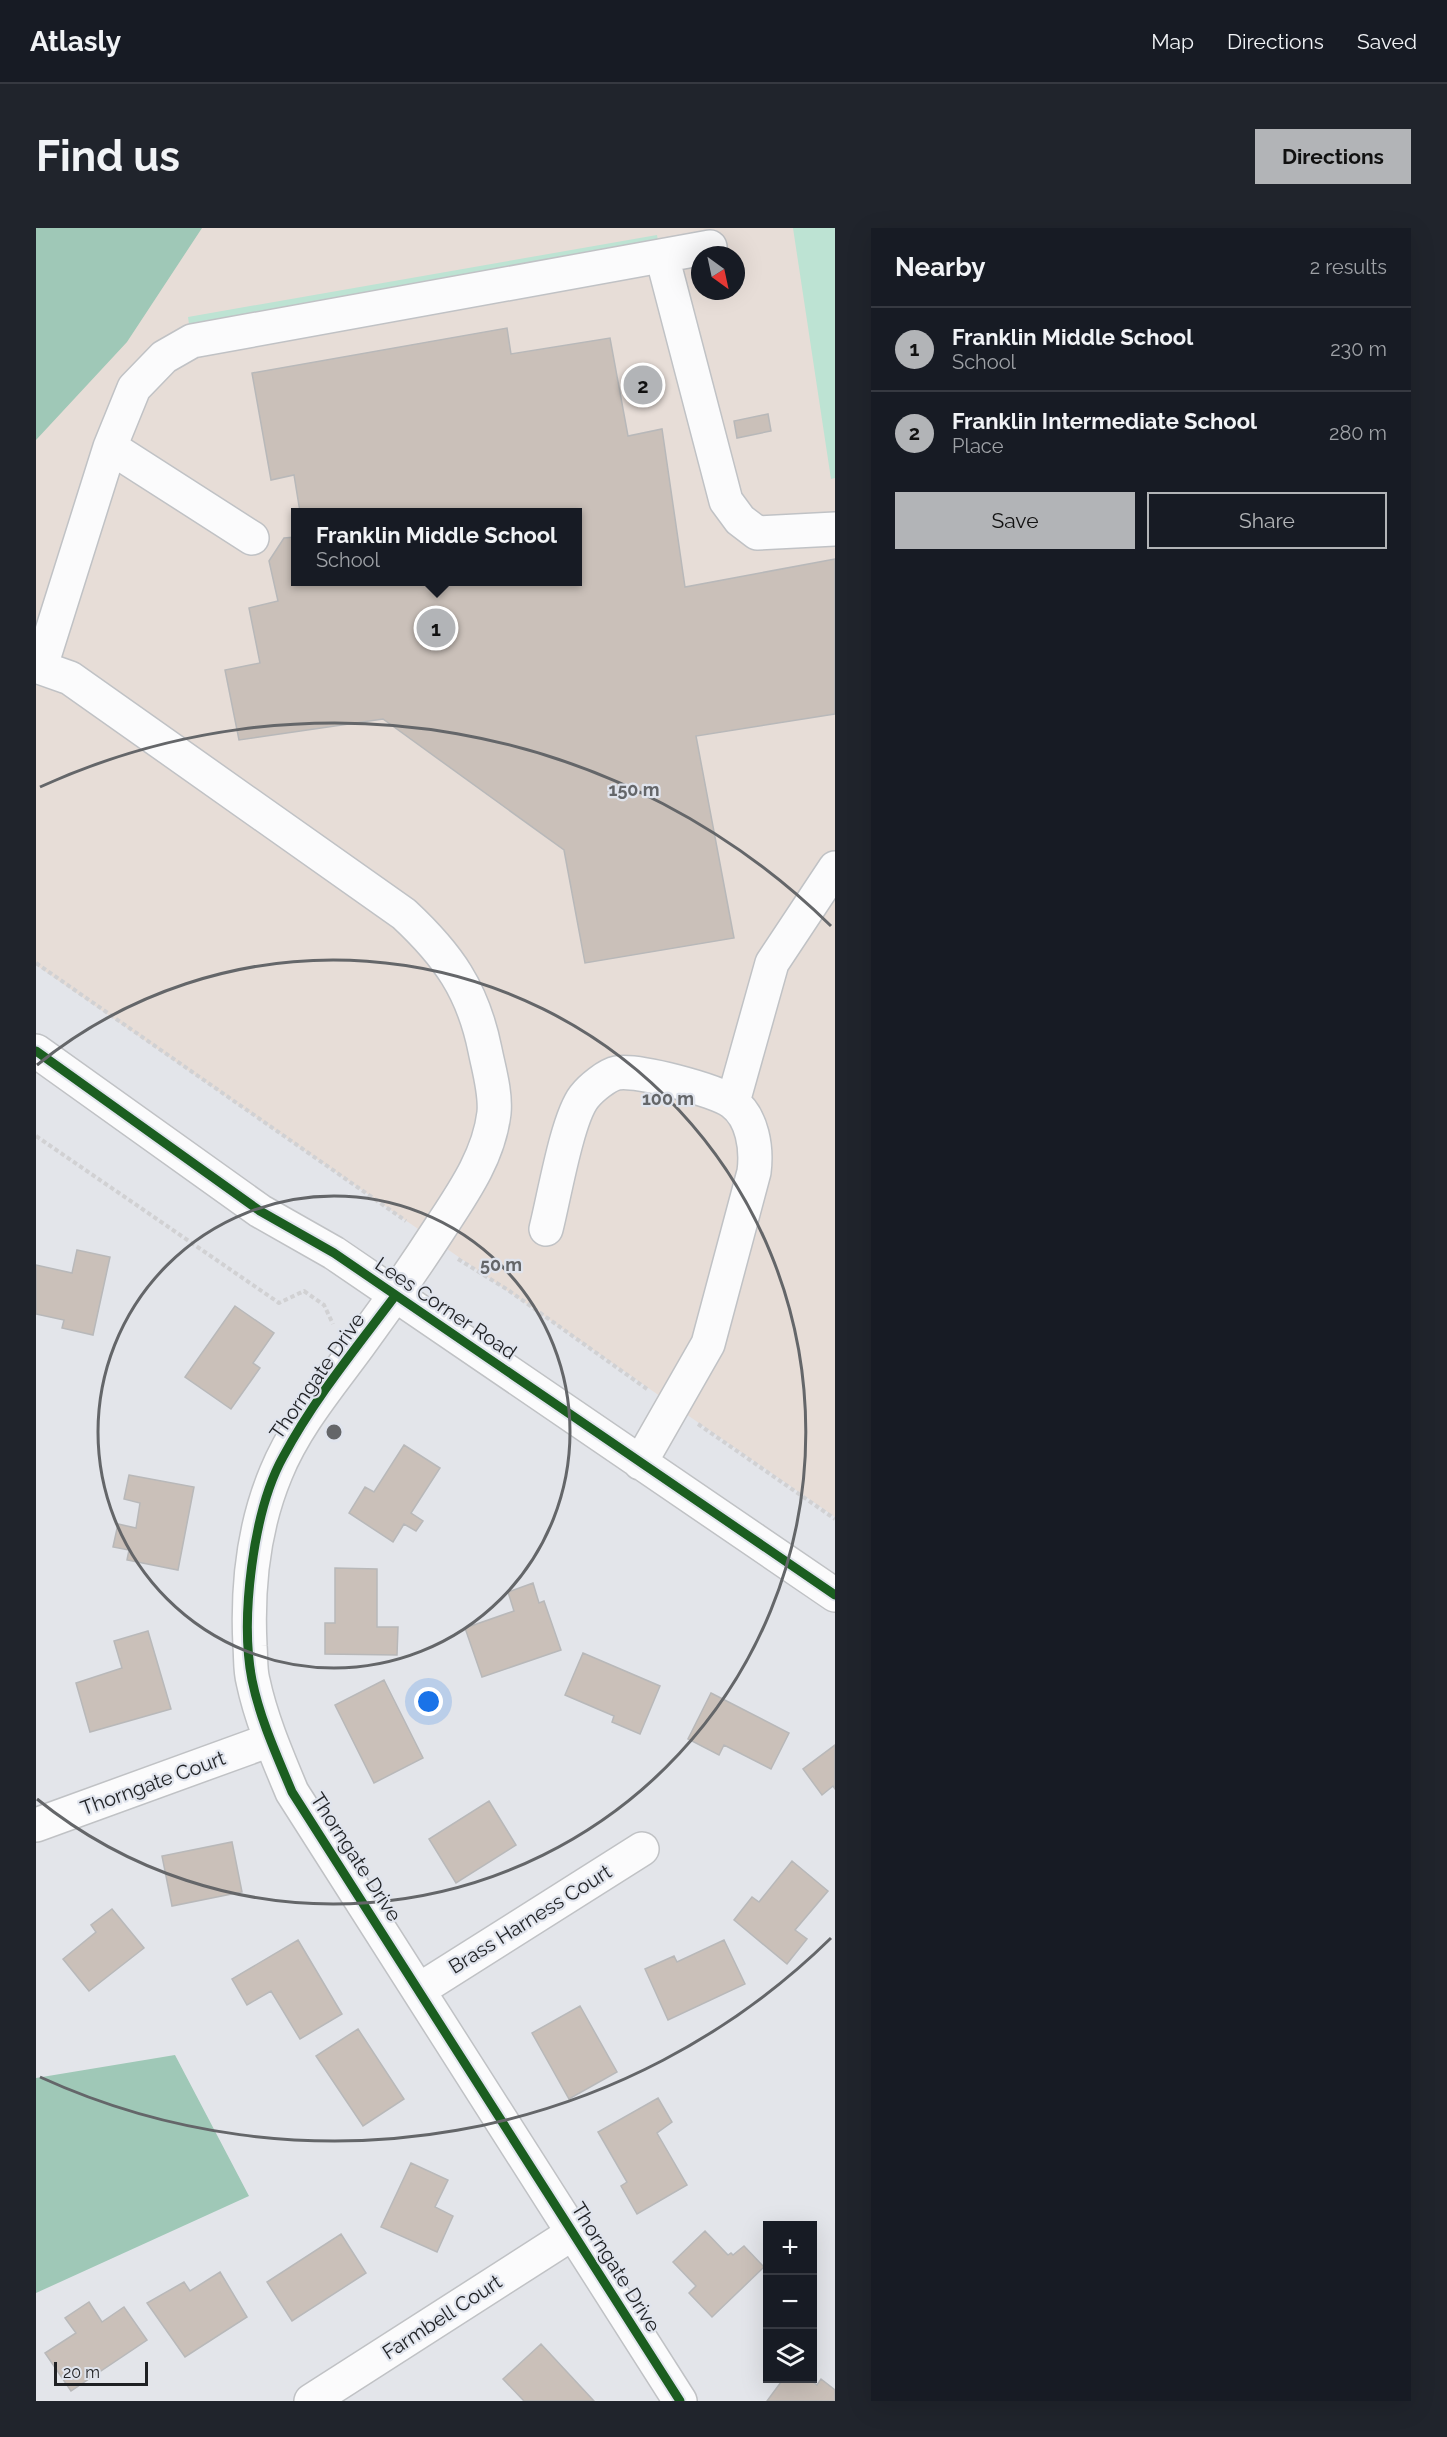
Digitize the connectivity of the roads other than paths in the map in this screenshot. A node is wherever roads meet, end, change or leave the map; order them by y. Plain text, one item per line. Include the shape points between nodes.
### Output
1 (691, 251) edge
2 (662, 256) junction
3 (110, 447) junction
4 (835, 529) edge
5 (252, 538) dead end
6 (39, 666) edge
7 (835, 868) edge
8 (36, 1051) edge
9 (733, 1102) junction
10 (546, 1228) dead end
11 (395, 1296) junction
12 (640, 1462) junction
13 (835, 1595) edge
14 (270, 1740) junction
15 (36, 1825) edge
16 (642, 1849) dead end
17 (419, 1990) junction
18 (573, 2233) junction
19 (311, 2401) edge
20 (680, 2401) edge

1 - 2 street
2 - 3 street via 192,341 164,357 134,388
2 - 4 street via 726,501 757,534
3 - 5 street
3 - 6 street
6 - 11 street, Thorngate Drive via 70,678 404,914 438,948 474,1006 491,1080 494,1113 473,1178
7 - 9 street via 772,963
8 - 11 street, Lees Corner Road via 260,1211 334,1253
9 - 10 street via 697,1088 629,1072 615,1073 601,1082 584,1097 574,1115
9 - 12 street via 744,1115 757,1151 754,1172 708,1344
11 - 12 street, Lees Corner Road
11 - 14 street, Thorngate Drive via 310,1410 282,1459 263,1512 248,1605 252,1679
12 - 13 street, Lees Corner Road
14 - 15 street, Thorngate Court
14 - 17 street, Thorngate Drive via 292,1792
16 - 17 street, Brass Harness Court
17 - 18 street, Thorngate Drive
18 - 19 street, Farmbell Court
18 - 20 street, Thorngate Drive

